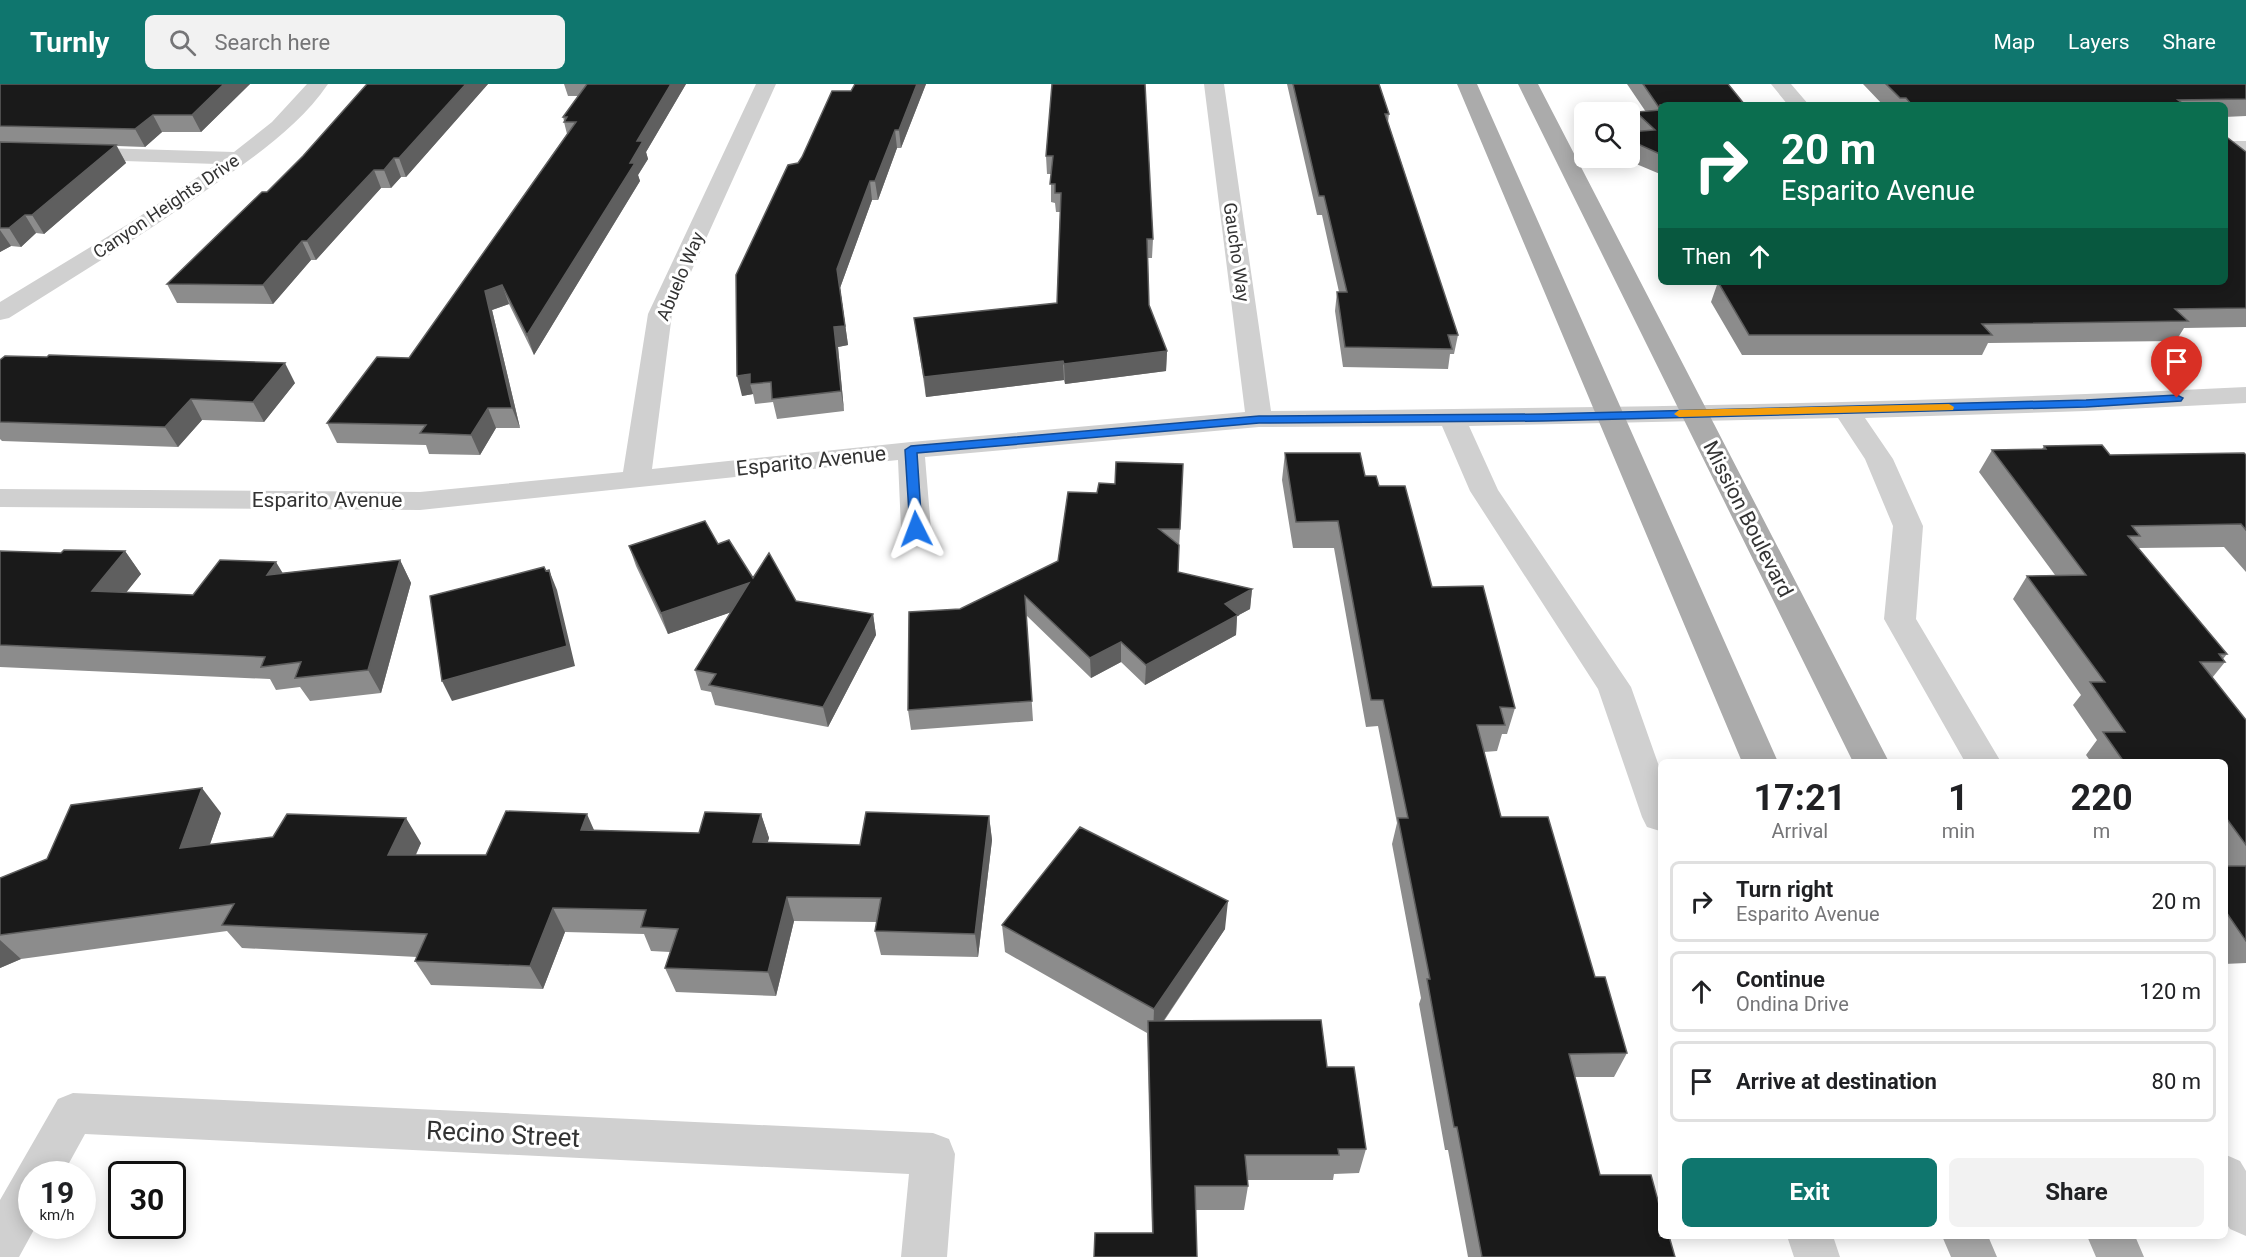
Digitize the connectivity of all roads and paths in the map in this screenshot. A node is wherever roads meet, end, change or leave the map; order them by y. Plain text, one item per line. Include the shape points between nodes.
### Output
1 (318, 84) edge
2 (766, 84) edge
3 (1215, 84) edge
4 (1467, 84) edge
5 (1528, 84) edge
6 (1781, 84) edge
7 (1796, 102) edge
8 (2228, 147) edge
9 (2246, 147) edge
10 (0, 151) edge
11 (238, 158) junction
12 (0, 313) edge
13 (2246, 395) edge
14 (1846, 410) junction
15 (1695, 413) junction
16 (1610, 415) junction
17 (1452, 418) junction
18 (1259, 419) junction
19 (911, 450) junction
20 (636, 480) junction
21 (0, 498) edge
22 (916, 529) dead end
23 (1759, 759) edge
24 (1868, 759) edge
25 (1981, 759) edge
26 (1658, 812) edge
27 (46, 1161) edge
28 (2228, 1183) edge
29 (18, 1213) edge
30 (2246, 1213) edge
31 (1811, 1239) edge
32 (1966, 1239) edge
33 (2112, 1239) edge
34 (0, 1245) edge
35 (924, 1257) edge
36 (1817, 1257) edge
37 (1974, 1257) edge
38 (2121, 1257) edge

1 - 11 street, Canyon Heights Drive via 279,126
2 - 20 street, Abuelo Way via 660,314
3 - 18 street, Gaucho Way
4 - 16 main road
5 - 15 main road, Mission Boulevard
6 - 7 street
8 - 9 street
10 - 11 street
11 - 12 street, Canyon Heights Drive via 138,228
13 - 14 street, Esparito Avenue
14 - 15 street, Esparito Avenue
14 - 25 street via 1879,459 1908,526 1900,619
15 - 16 street, Esparito Avenue
15 - 24 main road, Mission Boulevard
16 - 17 street, Esparito Avenue
16 - 23 main road
17 - 18 street, Esparito Avenue
17 - 26 street via 1484,490 1614,687
18 - 19 street, Esparito Avenue
19 - 20 street, Esparito Avenue
19 - 22 street
20 - 21 street, Esparito Avenue via 420,501
27 - 35 street, Recino Street via 73,1113 933,1154
28 - 30 street
29 - 34 street
31 - 36 street
32 - 37 main road
33 - 38 main road

